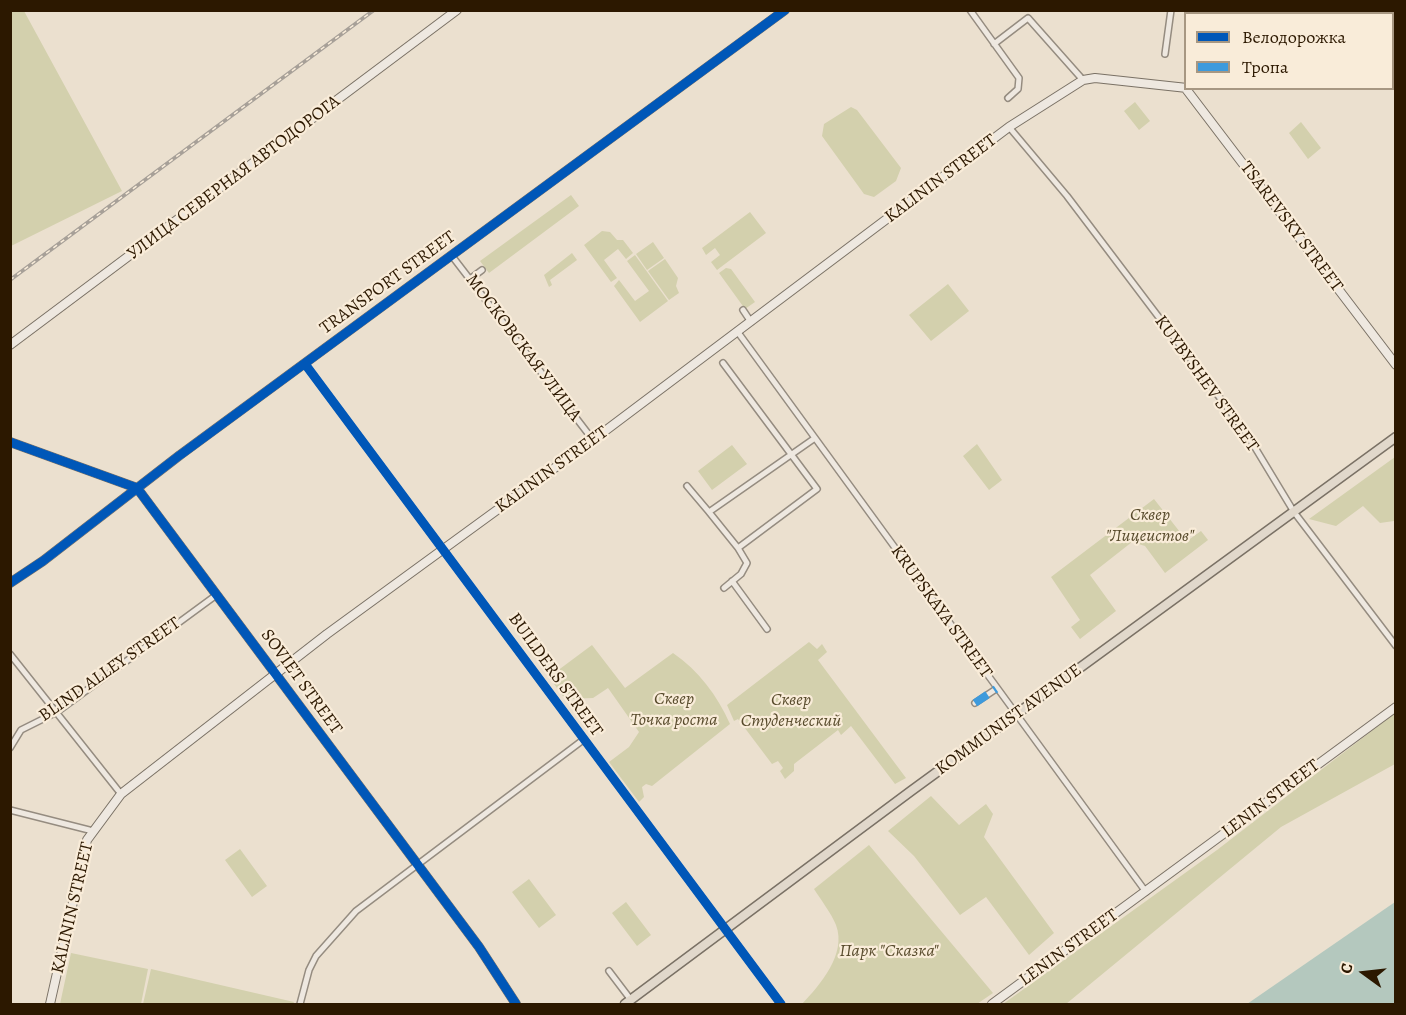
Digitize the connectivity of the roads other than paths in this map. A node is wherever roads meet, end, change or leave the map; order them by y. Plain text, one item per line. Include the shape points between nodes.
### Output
1 (457, 10) edge
2 (785, 10) edge
3 (970, 10) edge
4 (1023, 10) edge
5 (1171, 10) edge
6 (1028, 18) junction
7 (994, 44) junction
8 (1165, 54) dead end
9 (1083, 80) junction
10 (1184, 89) edge
11 (1188, 90) edge
12 (1008, 98) dead end
13 (1009, 127) junction
14 (452, 256) junction
15 (482, 270) dead end
16 (470, 279) junction
17 (743, 310) dead end
18 (751, 322) junction
19 (738, 331) junction
20 (10, 345) edge
21 (723, 363) dead end
22 (305, 364) junction
23 (1395, 365) edge
24 (1395, 437) edge
25 (815, 438) junction
26 (594, 441) junction
27 (10, 442) edge
28 (792, 455) junction
29 (687, 486) dead end
30 (137, 488) junction
31 (709, 512) junction
32 (1294, 512) junction
33 (738, 548) junction
34 (443, 550) junction
35 (732, 581) junction
36 (10, 583) edge
37 (724, 588) dead end
38 (215, 596) junction
39 (767, 629) dead end
40 (1395, 646) edge
41 (10, 654) edge
42 (275, 673) junction
43 (996, 689) junction
44 (975, 703) dead end
45 (1395, 707) edge
46 (57, 712) junction
47 (1016, 716) junction
48 (583, 740) junction
49 (10, 748) edge
50 (121, 794) junction
51 (10, 810) edge
52 (93, 831) junction
53 (418, 866) junction
54 (1146, 892) junction
55 (724, 931) junction
56 (609, 970) dead end
57 (628, 1002) edge
58 (50, 1005) edge
59 (300, 1005) edge
60 (516, 1005) edge
61 (781, 1005) edge
62 (992, 1005) edge

1 - 20 street, УЛИЦА СЕВЕРНАЯ АВТОДОРОГА
2 - 14 street, TRANSPORT STREET
3 - 7 street
4 - 6 street
5 - 8 street
6 - 7 street
6 - 9 street
7 - 12 street via 1018,78 1018,89
9 - 10 street via 1095,78
9 - 13 street, KALININ STREET
11 - 23 street, TSAREVSKY STREET
13 - 18 street, KALININ STREET
13 - 32 street, KUYBYSHEV STREET via 1067,196 1245,432
14 - 16 street, МОСКОВСКАЯ УЛИЦА
14 - 22 street, TRANSPORT STREET
15 - 16 street
16 - 26 street, МОСКОВСКАЯ УЛИЦА
17 - 18 street
18 - 19 street, KALININ STREET
19 - 25 street, KRUPSKAYA STREET
19 - 26 street, KALININ STREET
21 - 28 street
22 - 30 street, TRANSPORT STREET
22 - 34 street, BUILDERS STREET
24 - 32 main road, KOMMUNIST AVENUE
25 - 28 street
25 - 43 street, KRUPSKAYA STREET
26 - 34 street, KALININ STREET
27 - 30 street
28 - 31 street
28 - 33 street via 817,489
29 - 31 street
30 - 36 street, TRANSPORT STREET
30 - 38 street, SOVIET STREET
31 - 33 street
32 - 40 street, KUYBYSHEV STREET
32 - 47 main road, KOMMUNIST AVENUE
33 - 35 street via 747,563
34 - 42 street, KALININ STREET
34 - 48 street, BUILDERS STREET
35 - 37 street
35 - 39 street
38 - 42 street, SOVIET STREET
38 - 46 street, BLIND ALLEY STREET
41 - 46 street
42 - 50 street, KALININ STREET
42 - 53 street, SOVIET STREET
43 - 44 street
43 - 47 street, KRUPSKAYA STREET
45 - 54 street, LENIN STREET
46 - 49 street, BLIND ALLEY STREET via 21,730
46 - 50 street
47 - 54 street, KRUPSKAYA STREET
47 - 55 main road, KOMMUNIST AVENUE
48 - 53 street
48 - 55 street, BUILDERS STREET
50 - 52 street, KALININ STREET
51 - 52 street
52 - 58 street, KALININ STREET via 87,840
53 - 59 street via 356,911 333,934 309,970
53 - 60 street, SOVIET STREET via 479,947
54 - 62 street, LENIN STREET
55 - 57 main road, KOMMUNIST AVENUE
55 - 61 street, BUILDERS STREET
56 - 57 street

